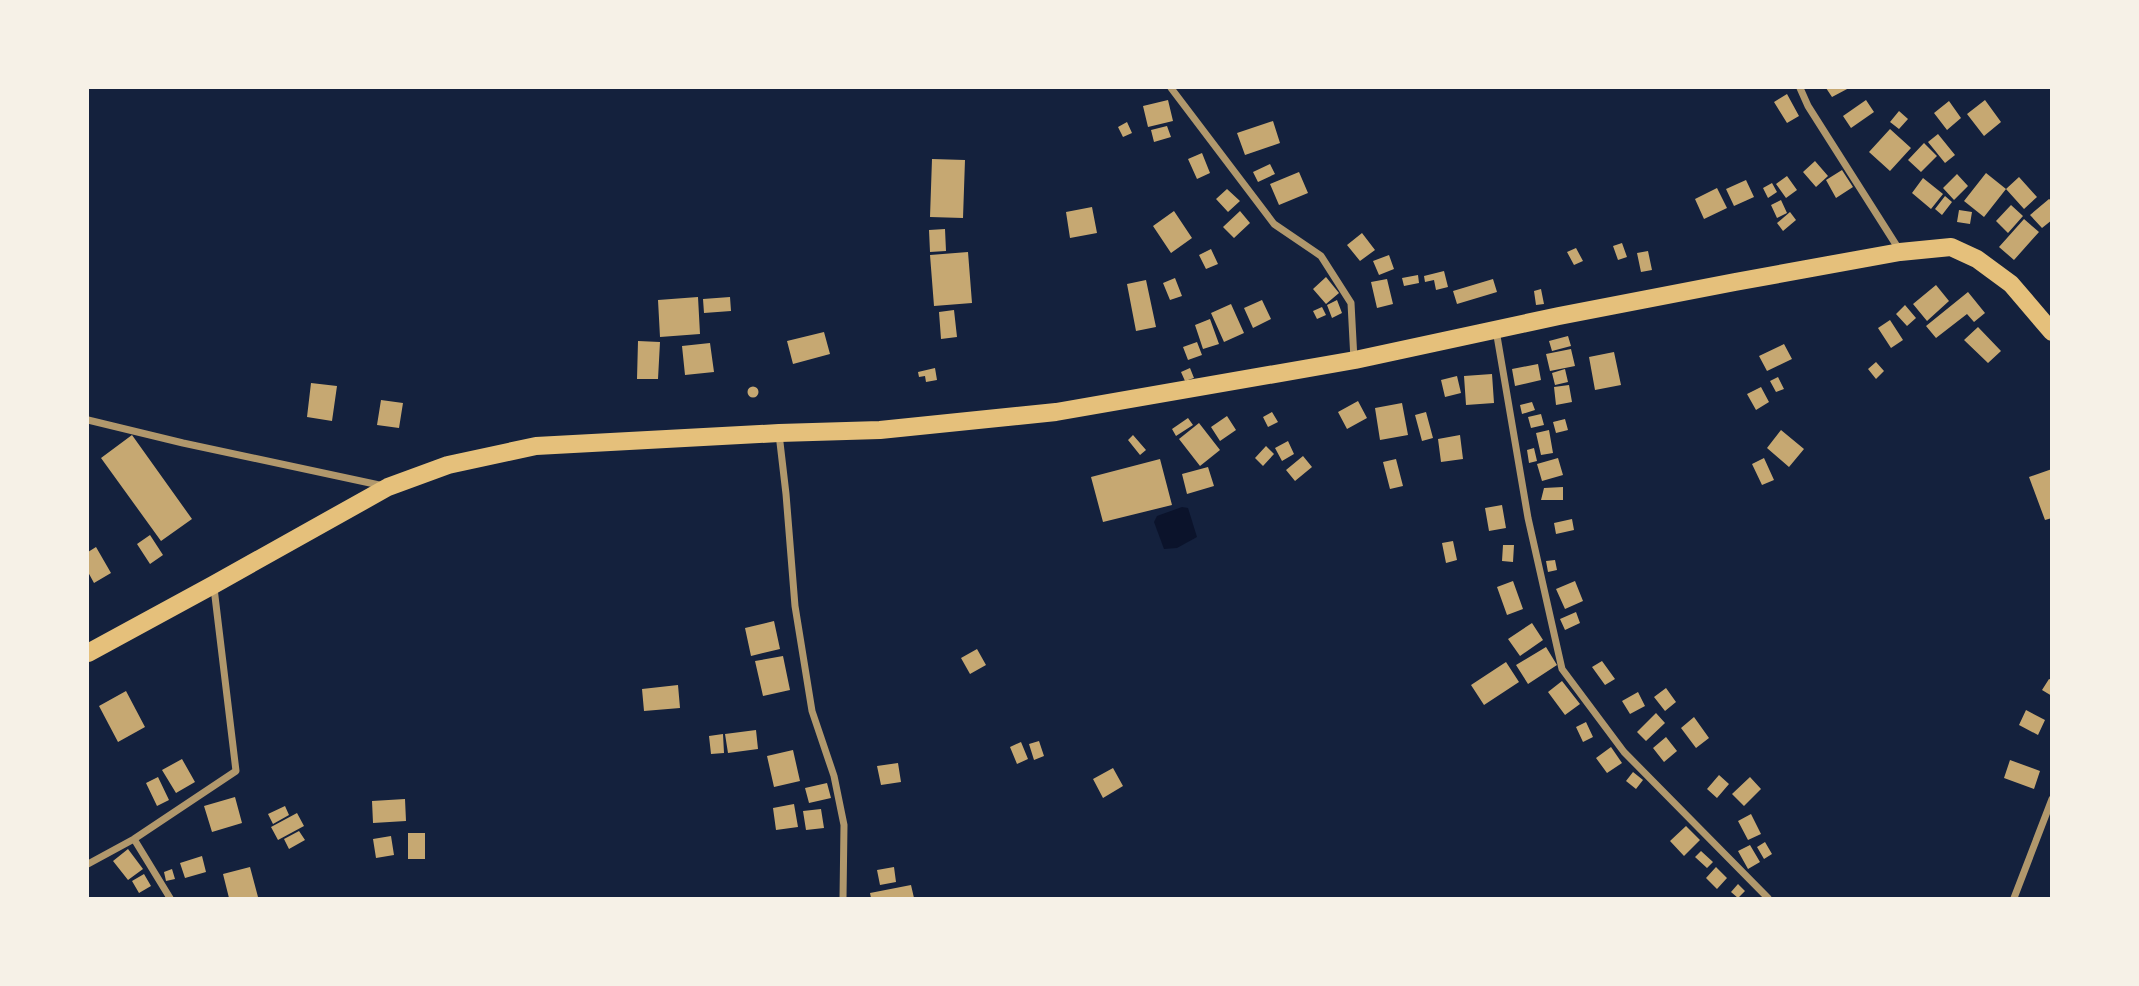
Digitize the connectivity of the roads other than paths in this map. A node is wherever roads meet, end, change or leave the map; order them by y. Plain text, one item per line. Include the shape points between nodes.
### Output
1 (1171, 88) edge
2 (1800, 88) edge
3 (1900, 252) junction
4 (1496, 329) junction
5 (2052, 332) edge
6 (1354, 360) junction
7 (88, 420) edge
8 (779, 433) junction
9 (388, 486) junction
10 (213, 585) junction
11 (88, 653) edge
12 (2052, 799) edge
13 (134, 839) junction
14 (88, 864) edge
15 (170, 898) edge
16 (843, 898) edge
17 (1768, 898) edge
18 (2014, 898) edge

1 - 6 street via 1274,224 1321,256 1352,303
2 - 3 street
3 - 4 main road
3 - 5 main road via 1951,247 1977,259 2011,284
4 - 6 main road
4 - 17 street via 1528,518 1562,669 1624,752
6 - 8 main road via 1056,412 880,430
7 - 9 street
8 - 9 main road via 536,446 447,465
8 - 16 street via 795,606 811,711 834,776 844,825
9 - 10 main road
10 - 11 main road
10 - 13 street via 236,771
12 - 18 street
13 - 14 street
13 - 15 street

